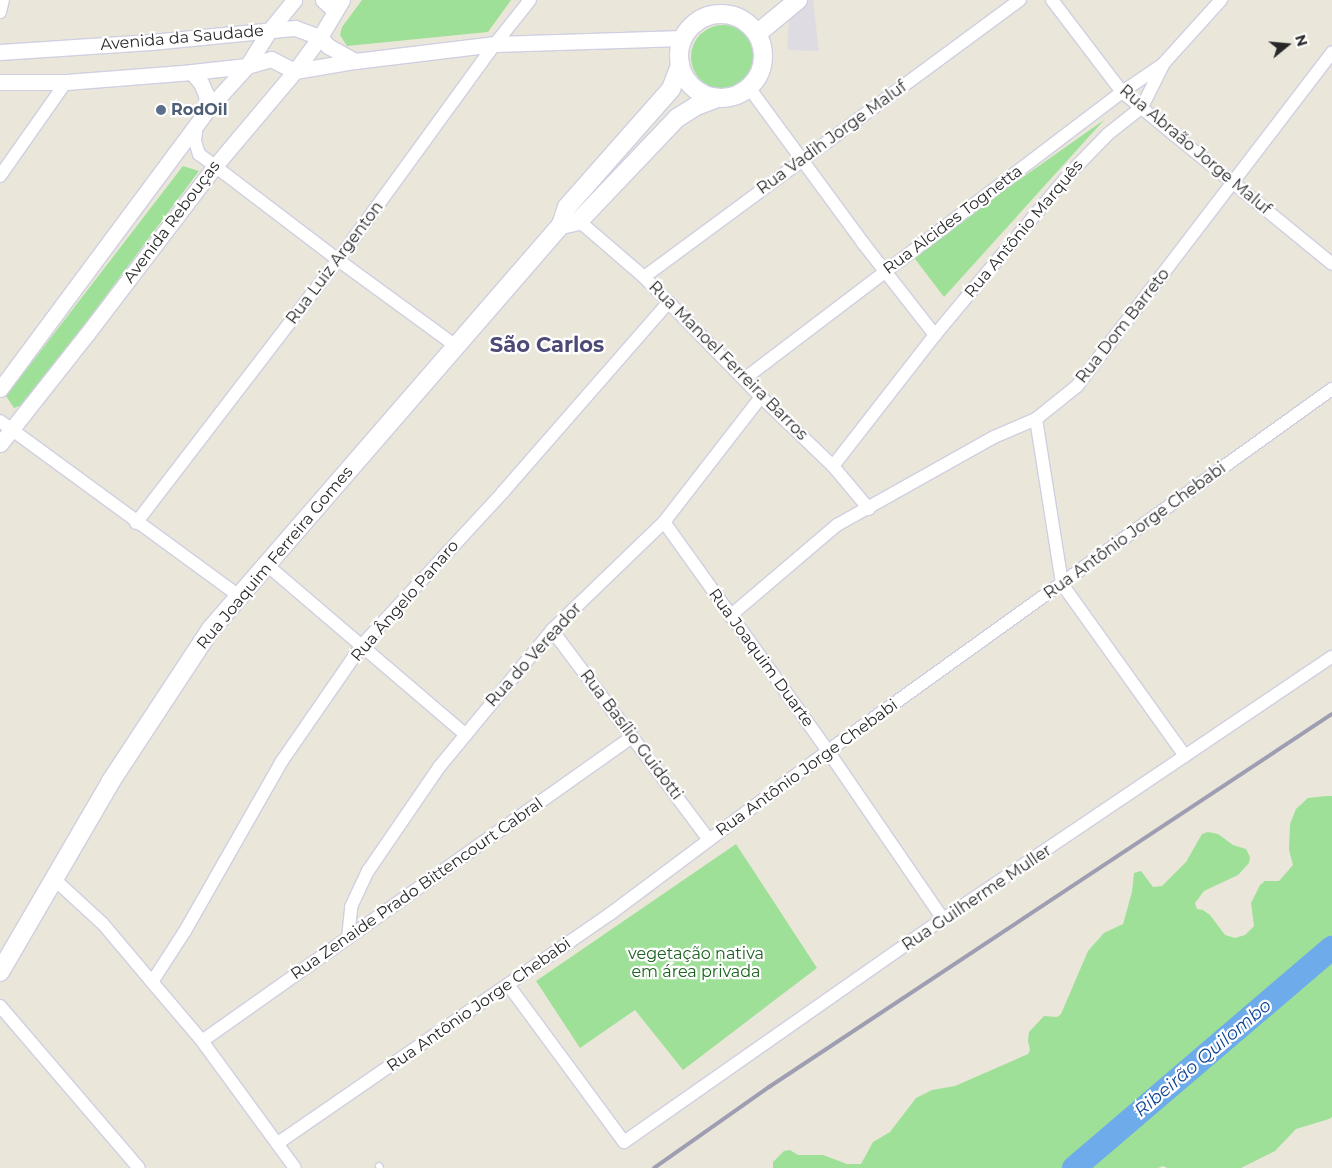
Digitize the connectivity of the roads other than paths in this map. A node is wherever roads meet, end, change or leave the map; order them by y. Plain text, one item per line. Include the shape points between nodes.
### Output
1 (2, 0) edge
2 (294, 0) edge
3 (323, 0) edge
4 (530, 0) edge
5 (710, 0) edge
6 (798, 0) edge
7 (1020, 0) edge
8 (1052, 0) edge
9 (1222, 0) edge
10 (338, 5) edge
11 (0, 12) edge
12 (698, 20) junction
13 (268, 31) junction
14 (758, 33) junction
15 (320, 37) junction
16 (683, 38) junction
17 (495, 44) junction
18 (0, 52) edge
19 (1332, 52) edge
20 (355, 60) junction
21 (1164, 64) junction
22 (680, 65) junction
23 (247, 66) junction
24 (295, 71) junction
25 (192, 72) junction
26 (0, 82) edge
27 (66, 82) junction
28 (750, 89) junction
29 (1122, 92) junction
30 (715, 98) junction
31 (1142, 107) junction
32 (207, 110) junction
33 (197, 124) junction
34 (802, 160) junction
35 (215, 166) junction
36 (0, 176) edge
37 (1233, 181) junction
38 (580, 221) junction
39 (561, 225) junction
40 (338, 260) junction
41 (1332, 264) edge
42 (886, 272) junction
43 (644, 277) junction
44 (669, 302) junction
45 (935, 335) junction
46 (456, 346) junction
47 (744, 380) junction
48 (0, 388) edge
49 (1332, 389) edge
50 (761, 397) junction
51 (1036, 419) junction
52 (6, 425) edge
53 (0, 444) edge
54 (833, 466) junction
55 (869, 509) junction
56 (664, 522) junction
57 (136, 523) junction
58 (267, 565) junction
59 (1062, 584) junction
60 (239, 596) junction
61 (730, 616) junction
62 (552, 630) junction
63 (362, 645) junction
64 (1332, 657) edge
65 (465, 734) junction
66 (632, 737) junction
67 (828, 751) junction
68 (1185, 756) junction
69 (709, 840) junction
70 (53, 878) junction
71 (943, 919) junction
72 (348, 938) junction
73 (0, 972) edge
74 (152, 982) junction
75 (509, 986) junction
76 (0, 1006) edge
77 (202, 1041) junction
78 (278, 1143) junction
79 (139, 1168) edge
80 (295, 1168) edge

1 - 11 street
2 - 13 street
3 - 10 street
4 - 17 street, Rua Luiz Argenton
5 - 12 main road
6 - 14 main road
7 - 34 street, Rua Vadih Jorge Maluf
8 - 29 street, Rua Abraão Jorge Maluf
9 - 21 street, Rua Antônio Marquês
10 - 15 street, Avenida Rebouças
12 - 14 main road via 723,14 736,17
12 - 16 main road
13 - 15 street, Avenida da Saudade via 295,28
13 - 18 street, Avenida da Saudade
13 - 23 street
14 - 28 main road via 764,64
15 - 20 street, Avenida da Saudade via 328,46
15 - 24 street, Avenida Rebouças
16 - 17 street
16 - 22 main road
17 - 20 street
17 - 40 street, Rua Luiz Argenton
19 - 37 street, Rua Dom Barreto
20 - 24 street
21 - 29 street, Rua Alcides Tognetta
21 - 31 street, Rua Antônio Marquês
22 - 30 main road via 693,87
22 - 39 main road, Rua Joaquim Ferreira Gomes via 671,89 568,208
23 - 24 street, Avenida da Saudade via 271,59
23 - 25 street, Avenida da Saudade
23 - 32 street
24 - 35 street, Avenida Rebouças
25 - 27 street, Avenida da Saudade
25 - 32 street via 206,94
26 - 27 street, Avenida da Saudade
27 - 36 street
28 - 30 main road via 739,95
28 - 34 street
29 - 31 street, Rua Abraão Jorge Maluf
29 - 42 street, Rua Alcides Tognetta
30 - 38 main road via 677,118
31 - 37 street, Rua Abraão Jorge Maluf
31 - 45 street, Rua Antônio Marquês via 1108,134 1071,172
32 - 33 street
33 - 35 street via 196,148
33 - 48 street
34 - 42 street
34 - 43 street, Rua Vadih Jorge Maluf
35 - 40 street
35 - 52 street, Avenida Rebouças
37 - 41 street, Rua Abraão Jorge Maluf
37 - 51 street, Rua Dom Barreto via 1077,386
38 - 39 main road
38 - 43 street, Rua Manoel Ferreira Barros
39 - 46 main road, Rua Joaquim Ferreira Gomes
40 - 46 street
40 - 57 street, Rua Luiz Argenton
42 - 45 street
42 - 47 street, Rua Alcides Tognetta
43 - 44 street, Rua Manoel Ferreira Barros
44 - 47 street, Rua Manoel Ferreira Barros
44 - 63 street, Rua Ângelo Panaro
45 - 54 street, Rua Antônio Marquês
46 - 58 main road, Rua Joaquim Ferreira Gomes
47 - 50 street, Rua Manoel Ferreira Barros
49 - 59 street, Rua Antônio Jorge Chebabi
50 - 54 street, Rua Manoel Ferreira Barros
50 - 56 street, Rua do Vereador
51 - 55 street, Rua Dom Barreto via 994,437
51 - 59 street
52 - 53 street, Avenida Rebouças
52 - 57 street
54 - 55 street, Rua Manoel Ferreira Barros
55 - 61 street, Rua Dom Barreto via 837,525 816,541
56 - 61 street, Rua Joaquim Duarte
56 - 62 street, Rua do Vereador
57 - 60 street
58 - 60 main road, Rua Joaquim Ferreira Gomes
58 - 63 street
59 - 67 street, Rua Antônio Jorge Chebabi
59 - 68 street
60 - 70 main road, Rua Joaquim Ferreira Gomes via 211,629
61 - 67 street, Rua Joaquim Duarte
62 - 65 street, Rua do Vereador
62 - 66 street, Rua Basílio Guidotti
63 - 65 street
63 - 74 street, Rua Ângelo Panaro via 282,762
64 - 68 street, Rua Guilherme Muller
65 - 72 street, Rua do Vereador via 368,871 351,907
66 - 69 street, Rua Basílio Guidotti
66 - 72 street, Rua Zenaide Prado Bittencourt Cabral
67 - 69 street, Rua Antônio Jorge Chebabi
67 - 71 street, Rua Joaquim Duarte
68 - 71 street, Rua Guilherme Muller
69 - 75 street, Rua Antônio Jorge Chebabi
70 - 73 main road, Rua Joaquim Ferreira Gomes
70 - 74 street via 103,924
71 - 75 street, Rua Guilherme Muller via 624,1142
72 - 77 street, Rua Zenaide Prado Bittencourt Cabral
74 - 77 street
75 - 78 street, Rua Antônio Jorge Chebabi
76 - 79 street
77 - 78 street
78 - 80 street

